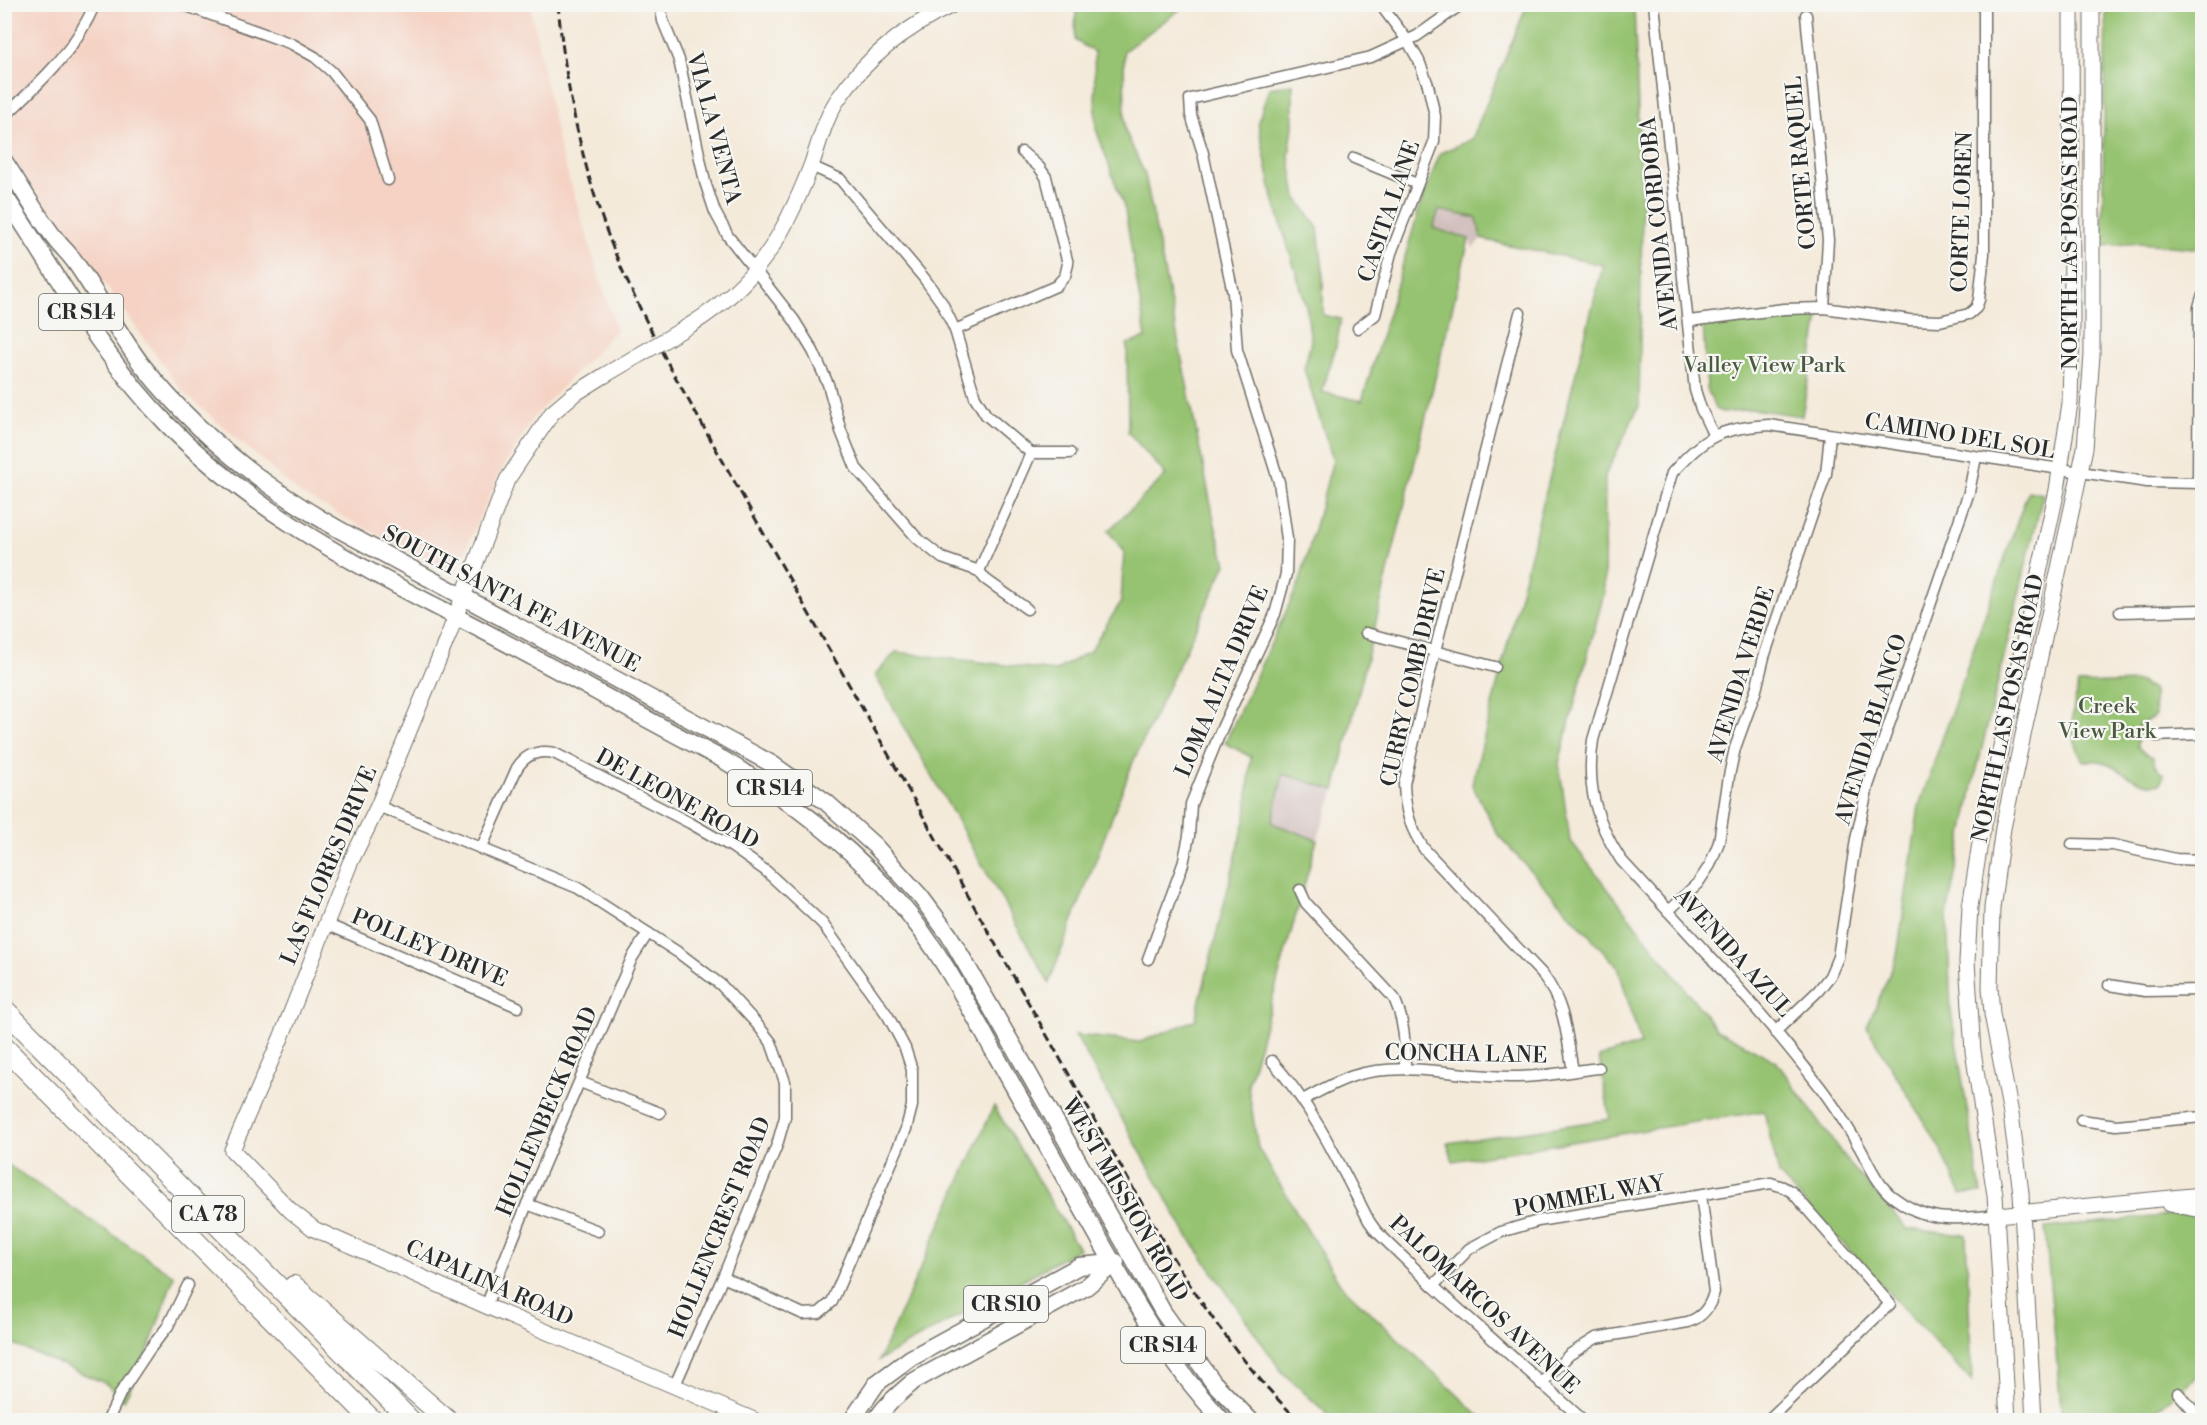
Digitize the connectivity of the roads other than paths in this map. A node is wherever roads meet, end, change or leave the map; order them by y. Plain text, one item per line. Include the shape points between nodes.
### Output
1 (95, 4) edge
2 (181, 4) edge
3 (660, 4) edge
4 (954, 4) edge
5 (1380, 4) edge
6 (1462, 4) edge
7 (1654, 4) edge
8 (1984, 4) edge
9 (2071, 4) edge
10 (2092, 4) edge
11 (1806, 15) dead end
12 (1407, 40) junction
13 (4, 117) edge
14 (1022, 152) dead end
15 (1354, 158) dead end
16 (4, 161) edge
17 (811, 166) junction
18 (388, 180) dead end
19 (1418, 184) junction
20 (4, 195) edge
21 (755, 270) junction
22 (2202, 297) edge
23 (1824, 308) junction
24 (1521, 313) dead end
25 (1689, 321) junction
26 (1358, 328) dead end
27 (955, 330) junction
28 (1830, 435) junction
29 (1714, 436) junction
30 (1031, 453) junction
31 (1070, 453) dead end
32 (1976, 457) junction
33 (2060, 470) junction
34 (2080, 473) junction
35 (2200, 482) edge
36 (979, 571) junction
37 (464, 597) junction
38 (1027, 609) dead end
39 (2202, 610) edge
40 (2120, 612) dead end
41 (456, 617) junction
42 (1366, 633) dead end
43 (1435, 651) junction
44 (1495, 667) dead end
45 (2202, 734) edge
46 (2156, 736) dead end
47 (378, 806) junction
48 (2072, 844) dead end
49 (481, 849) junction
50 (2202, 860) edge
51 (1300, 890) dead end
52 (1668, 911) junction
53 (326, 924) junction
54 (648, 933) junction
55 (1148, 959) dead end
56 (2109, 985) dead end
57 (2202, 990) edge
58 (518, 1007) dead end
59 (4, 1009) edge
60 (1775, 1032) junction
61 (4, 1047) edge
62 (1017, 1051) joint
63 (998, 1059) joint
64 (1272, 1060) dead end
65 (1599, 1068) dead end
66 (1404, 1069) junction
67 (1572, 1071) junction
68 (580, 1082) junction
69 (1303, 1100) junction
70 (660, 1113) dead end
71 (2202, 1117) edge
72 (2081, 1120) dead end
73 (232, 1150) joint
74 (183, 1189) junction
75 (1701, 1195) junction
76 (2202, 1195) edge
77 (2152, 1200) junction
78 (527, 1204) junction
79 (2202, 1210) edge
80 (2022, 1213) junction
81 (1997, 1215) junction
82 (598, 1231) dead end
83 (1130, 1254) junction
84 (1113, 1263) junction
85 (723, 1277) junction
86 (188, 1285) dead end
87 (1433, 1286) junction
88 (486, 1306) junction
89 (1541, 1384) junction
90 (674, 1387) junction
91 (343, 1390) junction
92 (2178, 1394) dead end
93 (108, 1420) edge
94 (356, 1420) edge
95 (372, 1420) edge
96 (410, 1420) edge
97 (447, 1420) edge
98 (754, 1420) edge
99 (852, 1420) edge
100 (876, 1420) edge
101 (1222, 1420) edge
102 (1250, 1420) edge
103 (1583, 1420) edge
104 (1768, 1420) edge
105 (2008, 1420) edge
106 (2034, 1420) edge
107 (2202, 1420) edge

1 - 13 street via 87,24 61,61
2 - 18 street via 292,44 315,57 370,120
3 - 21 street, VIA LA VENTA via 679,60 715,212
4 - 17 main road, LAS FLORES DRIVE via 908,29 855,76 837,101
5 - 12 street, CASITA LANE
6 - 12 street
7 - 25 street, AVENIDA CORDOBA
8 - 23 street, CORTE LOREN via 1984,254 1976,308 1969,315 1941,321
9 - 33 main road, NORTH LAS POSAS ROAD via 2072,368
10 - 34 main road, NORTH LAS POSAS ROAD via 2092,355
11 - 23 street, CORTE RAQUEL via 1828,240
12 - 19 street, CASITA LANE via 1419,60 1435,116 1434,142
12 - 55 street, LOMA ALTA DRIVE via 1371,57 1190,99 1233,293 1237,350 1279,482 1287,539 1286,574 1275,614 1191,804 1184,864
14 - 27 street via 1046,177 1068,264 1065,276 1056,286
15 - 19 street
16 - 37 main road, SOUTH SANTA FE AVENUE / CR S14 via 142,365 208,435 304,510
17 - 21 main road, LAS FLORES DRIVE via 793,211
17 - 27 street via 840,179 863,204 924,278
19 - 26 street, CASITA LANE via 1390,253 1375,315
20 - 41 main road, SOUTH SANTA FE AVENUE / CR S14 via 106,350 158,414 200,456 293,527
21 - 36 street, VIA LA VENTA via 813,351 856,468 917,538 942,558
21 - 37 main road, LAS FLORES DRIVE, bridge via 731,297 573,395 552,413 507,480
22 - 35 street
23 - 25 street, CORTE LOREN
24 - 43 street, CURRY COMB DRIVE
25 - 29 street, AVENIDA CORDOBA via 1695,390
27 - 30 street via 975,397 986,415
28 - 29 street, CAMINO DEL SOL via 1768,425 1737,427
28 - 32 street, CAMINO DEL SOL
28 - 52 street, AVENIDA VERDE via 1826,474 1735,748 1719,842 1698,883
29 - 52 street, AVENIDA AZUL via 1692,450 1672,473 1590,761 1593,802 1607,838 1621,860
30 - 31 street
30 - 36 street
32 - 33 street, CAMINO DEL SOL
32 - 60 street, AVENIDA BLANCO via 1969,492 1868,786 1838,957 1818,991
33 - 34 street, CAMINO DEL SOL
33 - 81 main road, NORTH LAS POSAS ROAD via 1984,822 1970,907 1970,1021
34 - 35 street, CAMINO DEL SOL via 2147,482
34 - 80 main road, NORTH LAS POSAS ROAD via 2003,828 1992,908 1992,1014 2011,1114
36 - 38 street, VIA LA VENTA
37 - 41 main road, LAS FLORES DRIVE
37 - 62 main road, SOUTH SANTA FE AVENUE / CR S14 via 732,741 826,802 875,846 920,896 949,935
39 - 40 street
41 - 47 main road, LAS FLORES DRIVE
41 - 63 main road, SOUTH SANTA FE AVENUE / CR S14 via 722,759 780,795 835,837 899,902 926,938
42 - 43 street
43 - 44 street
43 - 67 street, CURRY COMB DRIVE via 1404,784 1408,821 1425,850 1556,992
45 - 46 street
47 - 49 street, HOLLENCREST ROAD
47 - 53 main road, LAS FLORES DRIVE
48 - 50 street via 2113,845 2176,860
49 - 54 street, HOLLENCREST ROAD via 578,888
49 - 85 street, DE LEONE ROAD via 525,757 555,753 690,823 766,871 822,923 888,1016 912,1070 912,1106 906,1129 832,1302 819,1313 803,1314
51 - 66 street via 1306,903 1395,998 1405,1036
52 - 60 street, AVENIDA AZUL
53 - 58 street, POLLEY DRIVE
53 - 73 main road, LAS FLORES DRIVE
54 - 68 street, HOLLENBECK ROAD via 632,958
54 - 85 street, HOLLENCREST ROAD via 721,985 756,1023 771,1042 785,1082 785,1117 777,1145
56 - 57 street via 2145,991
59 - 74 highway, CA 78
60 - 81 street, AVENIDA AZUL via 1818,1084 1890,1196 1918,1214 1947,1218
61 - 91 highway, CA 78
62 - 83 main road, WEST MISSION ROAD / CR S14
63 - 84 main road, WEST MISSION ROAD / CR S14
64 - 69 street, PALOMARCOS AVENUE
65 - 67 street, CONCHA LANE
66 - 67 street, CONCHA LANE via 1515,1077
66 - 69 street, CONCHA LANE via 1354,1076
68 - 70 street
68 - 78 street, HOLLENBECK ROAD
69 - 87 street, PALOMARCOS AVENUE via 1369,1221
71 - 72 street via 2116,1125
73 - 88 main road, CAPALINA ROAD via 314,1229
74 - 96 highway, CA 78
74 - 97 highway
75 - 87 street, POMMEL WAY via 1538,1221 1501,1232 1469,1249
75 - 89 street via 1714,1292 1710,1306 1688,1322 1596,1338 1569,1355
75 - 104 street, POMMEL WAY via 1771,1183 1783,1186 1890,1304
76 - 77 main road, AVENIDA AZUL
77 - 79 main road
77 - 80 main road, AVENIDA AZUL
78 - 82 street
78 - 88 street, HOLLENBECK ROAD
80 - 81 main road, AVENIDA AZUL
80 - 106 main road, NORTH LAS POSAS ROAD
81 - 105 main road, NORTH LAS POSAS ROAD
83 - 84 main road, CR S10
83 - 102 main road, WEST MISSION ROAD / CR S14 via 1186,1346 1213,1382
84 - 99 main road, CR S10 via 1078,1266 911,1358 877,1383
84 - 100 main road, CR S10 via 1086,1287 914,1381
84 - 101 main road, WEST MISSION ROAD / CR S14 via 1180,1373
85 - 90 street, HOLLENCREST ROAD
86 - 93 street via 168,1326 121,1392
87 - 89 street, PALOMARCOS AVENUE
88 - 90 main road, CAPALINA ROAD
89 - 103 street, PALOMARCOS AVENUE
90 - 98 main road, CAPALINA ROAD
91 - 94 highway
91 - 95 highway, CA 78
92 - 107 street

